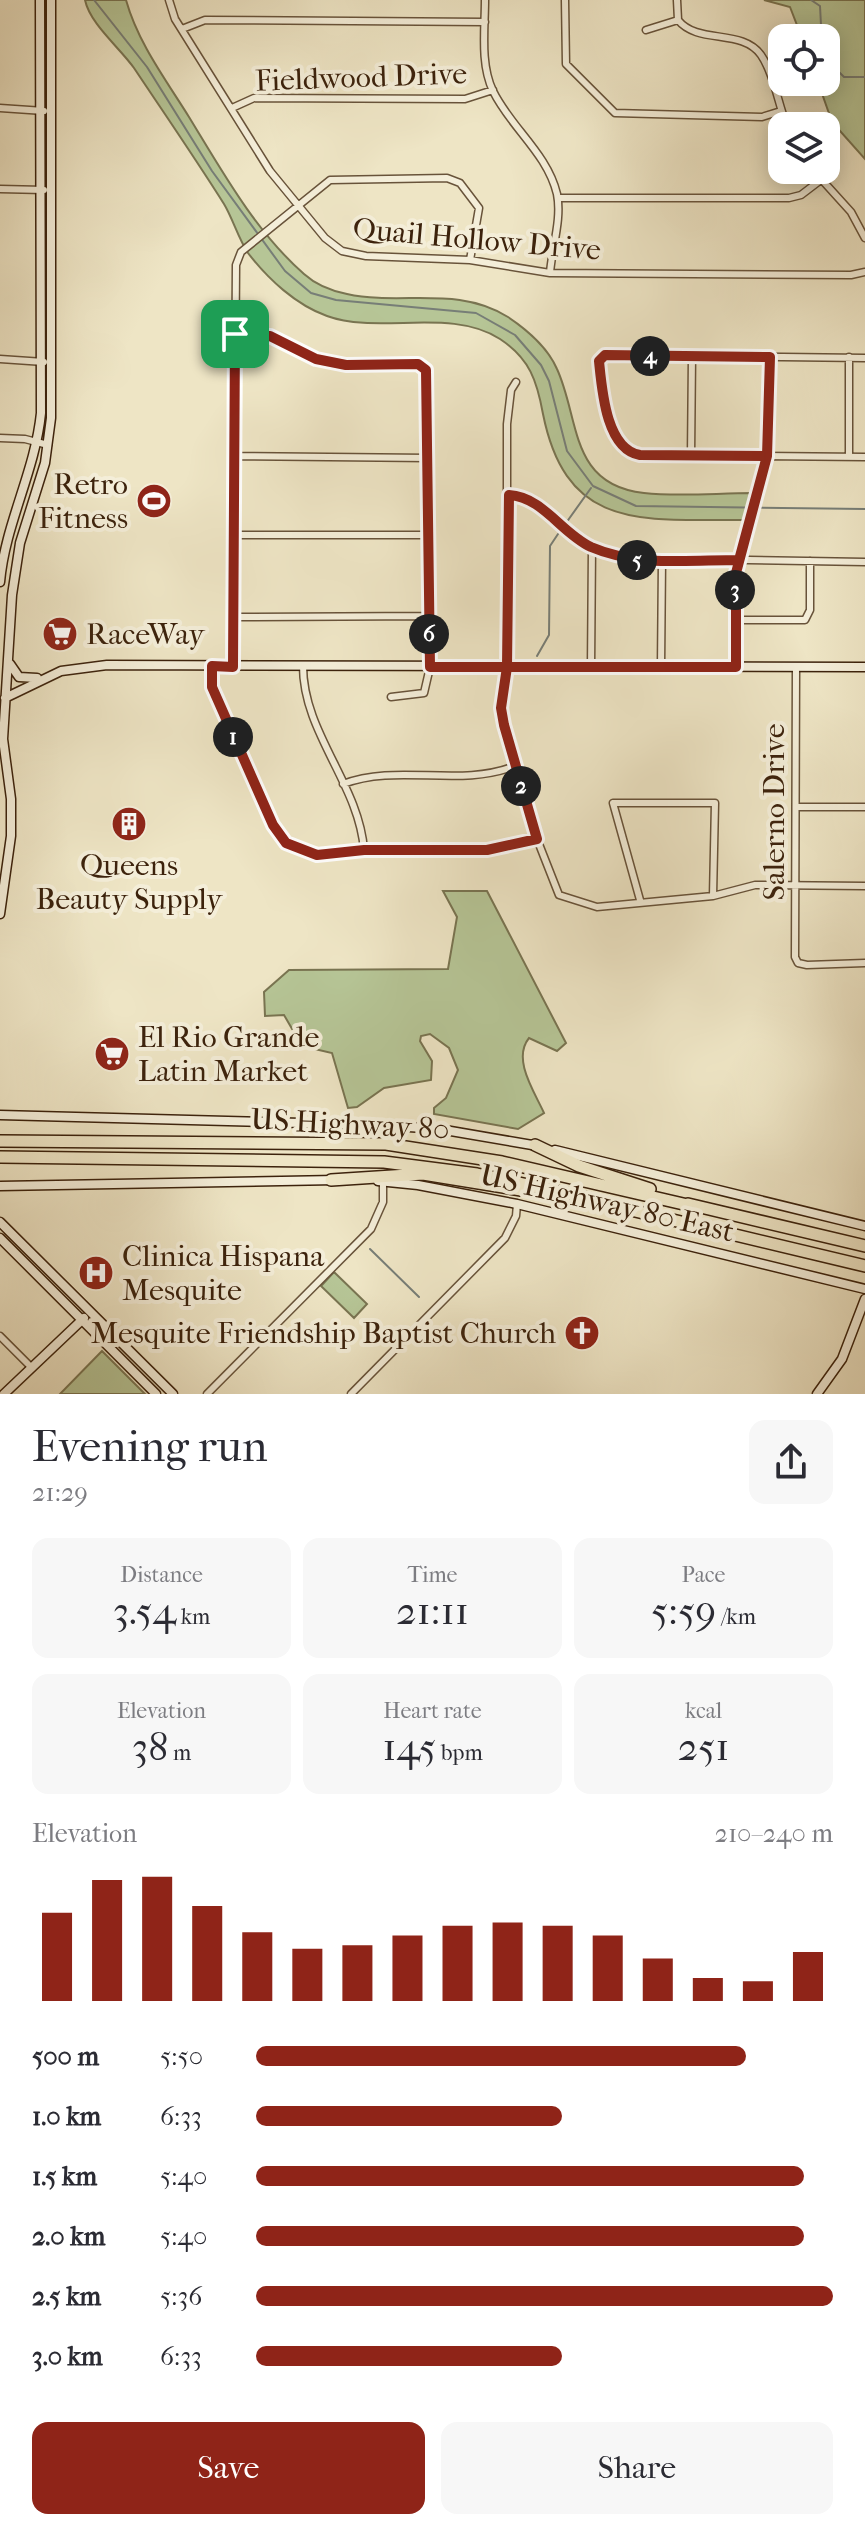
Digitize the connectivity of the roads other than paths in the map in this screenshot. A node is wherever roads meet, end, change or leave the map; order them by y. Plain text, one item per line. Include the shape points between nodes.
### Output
1 (40, 0) edge
2 (51, 0) edge
3 (169, 0) edge
4 (485, 0) edge
5 (565, 0) edge
6 (677, 0) edge
7 (678, 20) junction
8 (485, 22) junction
9 (182, 29) junction
10 (646, 30) dead end
11 (493, 90) junction
12 (0, 108) edge
13 (232, 108) junction
14 (45, 111) junction
15 (781, 111) joint
16 (815, 184) edge
17 (826, 184) edge
18 (0, 189) edge
19 (41, 190) junction
20 (52, 190) junction
21 (558, 198) junction
22 (297, 205) junction
23 (865, 238) edge
24 (470, 260) junction
25 (865, 272) edge
26 (550, 273) junction
27 (235, 334) junction
28 (692, 356) junction
29 (770, 357) junction
30 (849, 357) junction
31 (865, 358) edge
32 (0, 359) edge
33 (52, 361) junction
34 (41, 362) junction
35 (516, 382) dead end
36 (0, 438) edge
37 (38, 442) junction
38 (48, 445) junction
39 (233, 456) junction
40 (691, 456) junction
41 (767, 456) junction
42 (849, 457) junction
43 (865, 457) edge
44 (429, 458) junction
45 (509, 495) junction
46 (15, 519) junction
47 (26, 523) junction
48 (233, 535) junction
49 (429, 535) junction
50 (592, 547) junction
51 (662, 560) junction
52 (739, 560) junction
53 (810, 561) junction
54 (865, 562) edge
55 (0, 582) edge
56 (429, 616) junction
57 (233, 617) junction
58 (737, 620) junction
59 (8, 657) junction
60 (212, 666) junction
61 (303, 666) junction
62 (233, 667) junction
63 (430, 667) junction
64 (507, 667) junction
65 (661, 667) junction
66 (736, 667) junction
67 (796, 667) junction
68 (865, 667) edge
69 (591, 668) junction
70 (46, 677) junction
71 (391, 697) dead end
72 (3, 699) edge
73 (515, 766) junction
74 (343, 784) junction
75 (796, 807) junction
76 (865, 807) edge
77 (537, 839) junction
78 (364, 850) junction
79 (3, 878) edge
80 (795, 886) junction
81 (865, 886) edge
82 (2, 892) edge
83 (713, 896) junction
84 (640, 900) junction
85 (0, 914) edge
86 (865, 963) edge
87 (0, 1115) edge
88 (0, 1141) edge
89 (535, 1145) junction
90 (0, 1157) edge
91 (331, 1180) junction
92 (383, 1182) junction
93 (1, 1186) edge
94 (592, 1199) junction
95 (517, 1204) junction
96 (692, 1206) junction
97 (0, 1222) edge
98 (865, 1226) edge
99 (0, 1228) edge
100 (0, 1238) edge
101 (865, 1246) edge
102 (29, 1251) junction
103 (813, 1254) junction
104 (865, 1266) edge
105 (865, 1274) edge
106 (865, 1289) edge
107 (865, 1299) edge
108 (90, 1311) junction
109 (82, 1319) junction
110 (0, 1336) edge
111 (32, 1368) junction
112 (4, 1394) edge
113 (156, 1394) edge
114 (173, 1394) edge
115 (207, 1394) edge
116 (351, 1394) edge
117 (817, 1394) edge

1 - 14 main road
2 - 14 main road
3 - 9 street, Quail Hollow Drive
4 - 8 street
5 - 15 street via 566,64 615,113 762,117
6 - 7 street
7 - 10 street
7 - 15 street via 690,33 753,47 764,62
8 - 9 street via 205,20
8 - 11 street via 487,74
9 - 13 street, Quail Hollow Drive
11 - 13 street, Fieldwood Drive via 465,99 254,98
11 - 21 street via 544,162
12 - 14 street
13 - 22 street, Quail Hollow Drive
14 - 19 main road
14 - 20 main road
16 - 21 street via 789,198
17 - 23 street
18 - 19 street
19 - 20 street
19 - 34 main road
20 - 33 main road
21 - 26 street
22 - 24 street, Quail Hollow Drive via 332,244 354,255
22 - 24 street via 324,183 340,178 456,180 479,208
22 - 27 street via 241,252 236,265
24 - 26 street, Quail Hollow Drive
25 - 26 street, Quail Hollow Drive
27 - 39 street
27 - 44 street via 270,336 316,359 346,365 423,367 429,375
28 - 29 street
28 - 40 street
28 - 40 street via 601,357 599,364 620,446 637,455
29 - 30 street
29 - 41 street
30 - 31 street
30 - 42 street
32 - 34 street
33 - 34 street
33 - 38 main road
34 - 37 main road
35 - 45 street via 507,424
36 - 37 street
37 - 38 street
37 - 46 main road
38 - 47 main road
39 - 44 street
39 - 48 street
40 - 41 street
41 - 42 street
41 - 52 street
42 - 43 street
44 - 49 street
45 - 50 street via 531,500
45 - 64 street
46 - 47 main road
46 - 55 main road
47 - 59 main road via 14,575
48 - 49 street
48 - 57 street
49 - 56 street
50 - 51 street via 626,558
50 - 69 street
51 - 52 street
51 - 65 street
52 - 53 street
52 - 58 street
53 - 54 street
53 - 58 street via 810,610 805,620
56 - 57 street
56 - 63 street
57 - 62 street
58 - 66 street
59 - 70 main road via 19,677
59 - 72 main road
60 - 62 main road
60 - 70 main road via 92,665
60 - 78 street via 214,697 286,843 317,855
61 - 62 main road
61 - 63 main road
61 - 74 street via 305,700
63 - 64 main road
63 - 71 street via 424,693
64 - 69 main road
64 - 73 street via 501,708
65 - 66 main road
65 - 69 main road
66 - 67 main road
67 - 68 main road
67 - 75 street, Salerno Drive
70 - 72 main road
72 - 79 main road via 11,818
73 - 74 street via 480,776 375,775
73 - 77 street
74 - 78 street via 359,821
75 - 76 street
75 - 80 street, Salerno Drive
77 - 78 street via 487,850
77 - 84 street via 564,900 597,907
79 - 82 main road
80 - 81 street
80 - 83 street via 755,885
80 - 86 street, Salerno Drive via 798,963
82 - 85 main road
83 - 84 street
83 - 84 street via 715,803 613,803
87 - 89 main road, US Highway 80 East via 378,1125
88 - 96 highway, US Highway 80 via 386,1144 502,1162
89 - 96 highway
89 - 98 main road, US Highway 80 East
90 - 94 highway, US Highway 80 via 384,1162 477,1174
91 - 92 main road, US Highway 80 East
91 - 93 main road, US Highway 80 East
91 - 94 highway via 423,1174
92 - 95 main road, US Highway 80 East
92 - 115 street via 383,1202 371,1229
94 - 103 highway
95 - 106 main road, US Highway 80 East
95 - 116 street via 505,1238
96 - 101 highway
97 - 102 main road
99 - 102 main road
100 - 109 main road
102 - 108 main road
103 - 104 highway
103 - 105 highway
107 - 117 main road via 842,1359
108 - 109 main road
108 - 114 main road
109 - 111 main road
109 - 113 main road
110 - 111 street
111 - 112 main road

